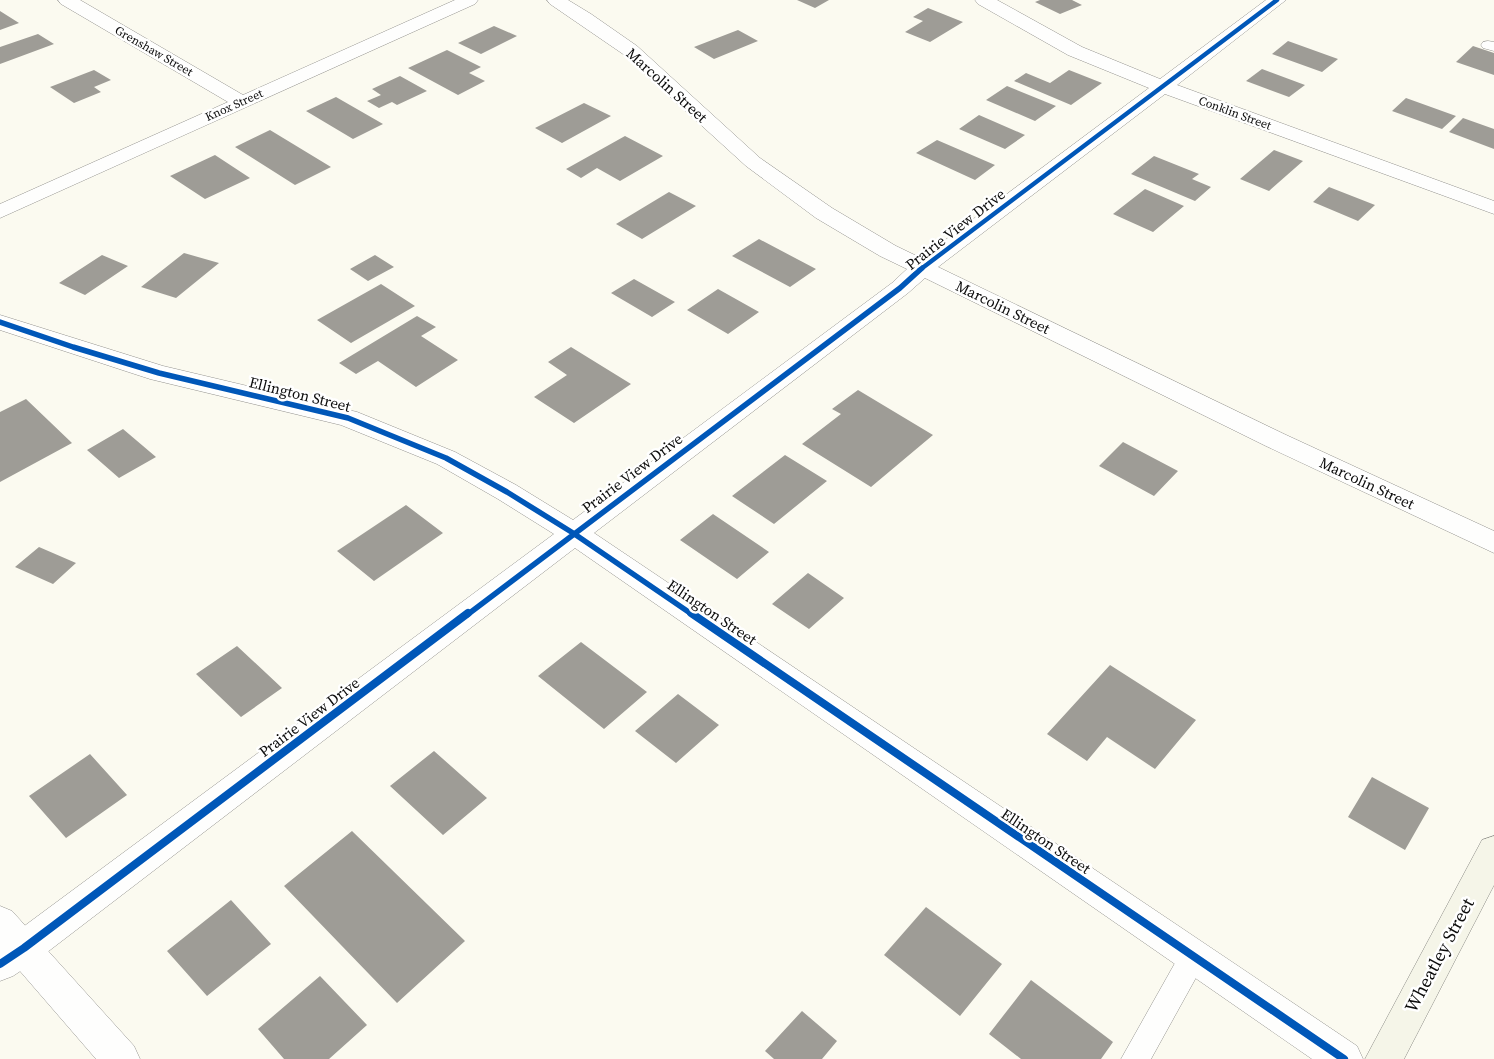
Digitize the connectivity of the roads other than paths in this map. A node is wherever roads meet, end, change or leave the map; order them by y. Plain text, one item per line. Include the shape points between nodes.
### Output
1 (67, 0) edge
2 (468, 0) edge
3 (556, 0) edge
4 (984, 0) edge
5 (1277, 0) edge
6 (1162, 86) junction
7 (242, 102) junction
8 (1494, 208) edge
9 (0, 212) edge
10 (922, 268) junction
11 (0, 322) edge
12 (573, 533) junction
13 (1494, 543) edge
14 (1494, 851) edge
15 (0, 922) edge
16 (12, 956) edge
17 (1194, 956) junction
18 (121, 1059) edge
19 (1135, 1059) edge
20 (1344, 1059) edge
21 (1384, 1059) edge

1 - 7 street, Grenshaw Street
2 - 7 street, Knox Street
3 - 10 street, Marcolin Street via 630,50 753,162 824,213
4 - 6 street, Conklin Street via 1075,50
5 - 6 street, Prairie View Drive
6 - 8 street, Conklin Street
6 - 10 street, Prairie View Drive
7 - 9 street, Knox Street
10 - 12 street, Prairie View Drive via 900,288
10 - 13 street, Marcolin Street
11 - 12 street, Ellington Street via 160,373 348,418 446,458
12 - 16 street, Prairie View Drive
12 - 17 street, Ellington Street
14 - 21 main road, Wheatley Street
15 - 16 street
16 - 18 street
17 - 19 lane
17 - 20 street, Ellington Street

